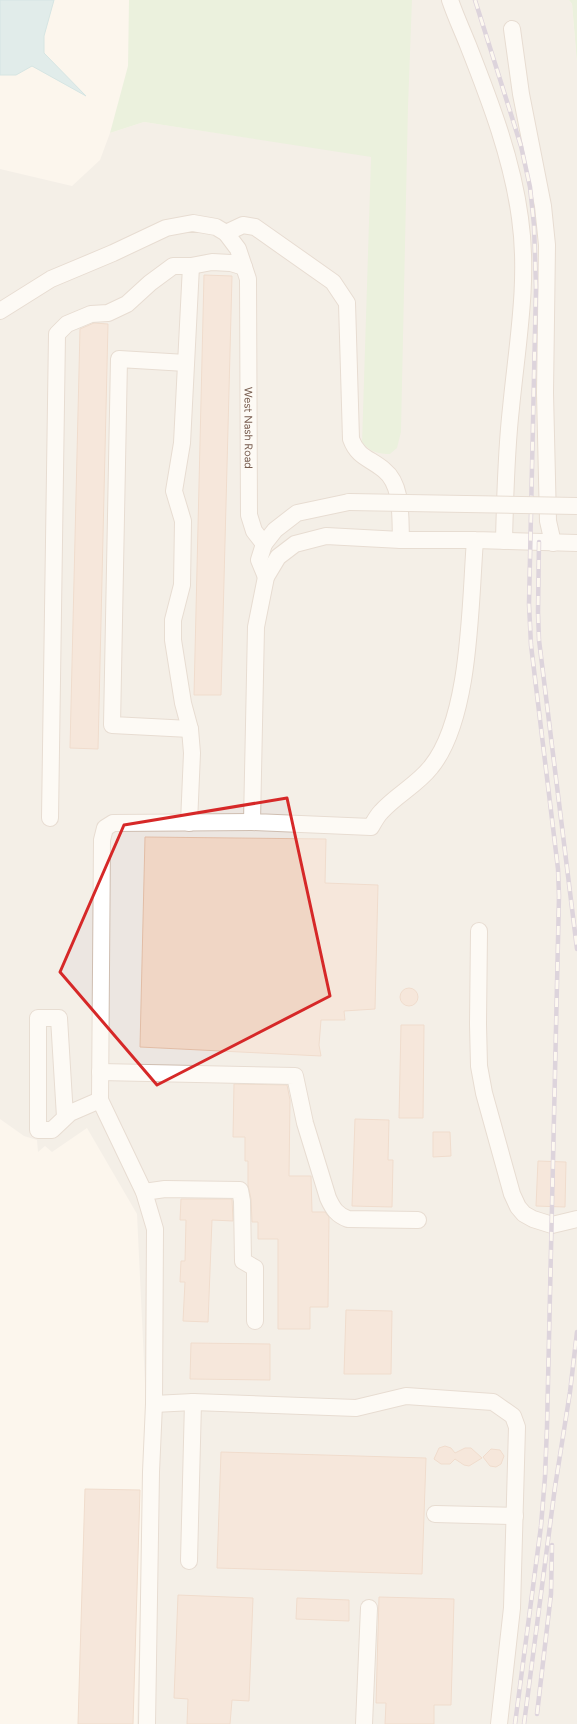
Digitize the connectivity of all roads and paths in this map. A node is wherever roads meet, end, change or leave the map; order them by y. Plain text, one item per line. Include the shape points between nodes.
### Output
1 (450, 0) edge
2 (512, 29) dead end
3 (226, 233) junction
4 (191, 266) junction
5 (244, 267) junction
6 (0, 311) edge
7 (186, 363) junction
8 (577, 506) edge
9 (401, 540) junction
10 (475, 540) junction
11 (504, 541) junction
12 (553, 542) junction
13 (577, 543) edge
14 (264, 544) junction
15 (266, 577) junction
16 (190, 728) junction
17 (50, 818) dead end
18 (252, 822) junction
19 (189, 823) junction
20 (479, 931) dead end
21 (100, 1072) junction
22 (100, 1100) junction
23 (65, 1118) junction
24 (144, 1192) junction
25 (577, 1219) edge
26 (418, 1220) dead end
27 (255, 1321) dead end
28 (193, 1402) junction
29 (154, 1404) junction
30 (435, 1514) dead end
31 (515, 1516) junction
32 (189, 1560) dead end
33 (369, 1608) dead end
34 (147, 1724) edge
35 (364, 1724) edge
36 (499, 1724) edge

1 - 11 street via 491,105 512,172 520,219 523,267 521,313 505,484
2 - 12 street via 521,94 543,206 547,244 545,393 548,521
3 - 5 street, West Nash Road via 238,249
3 - 6 street via 216,227 193,223 166,228 51,279
3 - 9 street via 243,225 255,227 333,282 347,303 351,439 360,454 391,477 397,494
4 - 5 street via 231,262
4 - 7 street
4 - 17 street via 173,266 127,304 67,324 57,334
5 - 14 street, West Nash Road via 249,293 249,515 254,531
7 - 16 street via 182,443 174,491 183,521 182,585 173,620 173,640
7 - 16 street via 119,359 112,725
8 - 14 street, bridge via 349,502 297,513 275,530
9 - 10 street
9 - 15 street via 326,536 295,544 278,558
10 - 11 street
10 - 18 street via 467,644 458,707 451,733 431,767 414,785 382,811 371,827
11 - 12 street
12 - 13 street
14 - 15 street via 259,560
15 - 18 street via 256,627
16 - 19 street via 192,753
18 - 19 street
19 - 21 street via 113,823 106,828 102,840
20 - 25 street via 479,1066 512,1194 518,1207 533,1219 552,1225
21 - 22 street
21 - 26 street via 295,1076 305,1123 333,1210 348,1219
22 - 23 street via 70,1113
22 - 24 street
23 - 23 street via 52,1130 38,1130 38,1018 59,1018
24 - 27 street via 165,1189 240,1190 243,1261 255,1268
24 - 29 street via 154,1229
28 - 29 street
28 - 31 street via 356,1408 406,1396 493,1402 513,1416 517,1427
28 - 32 street
29 - 34 street
30 - 31 street
31 - 36 street via 512,1608
33 - 35 street

